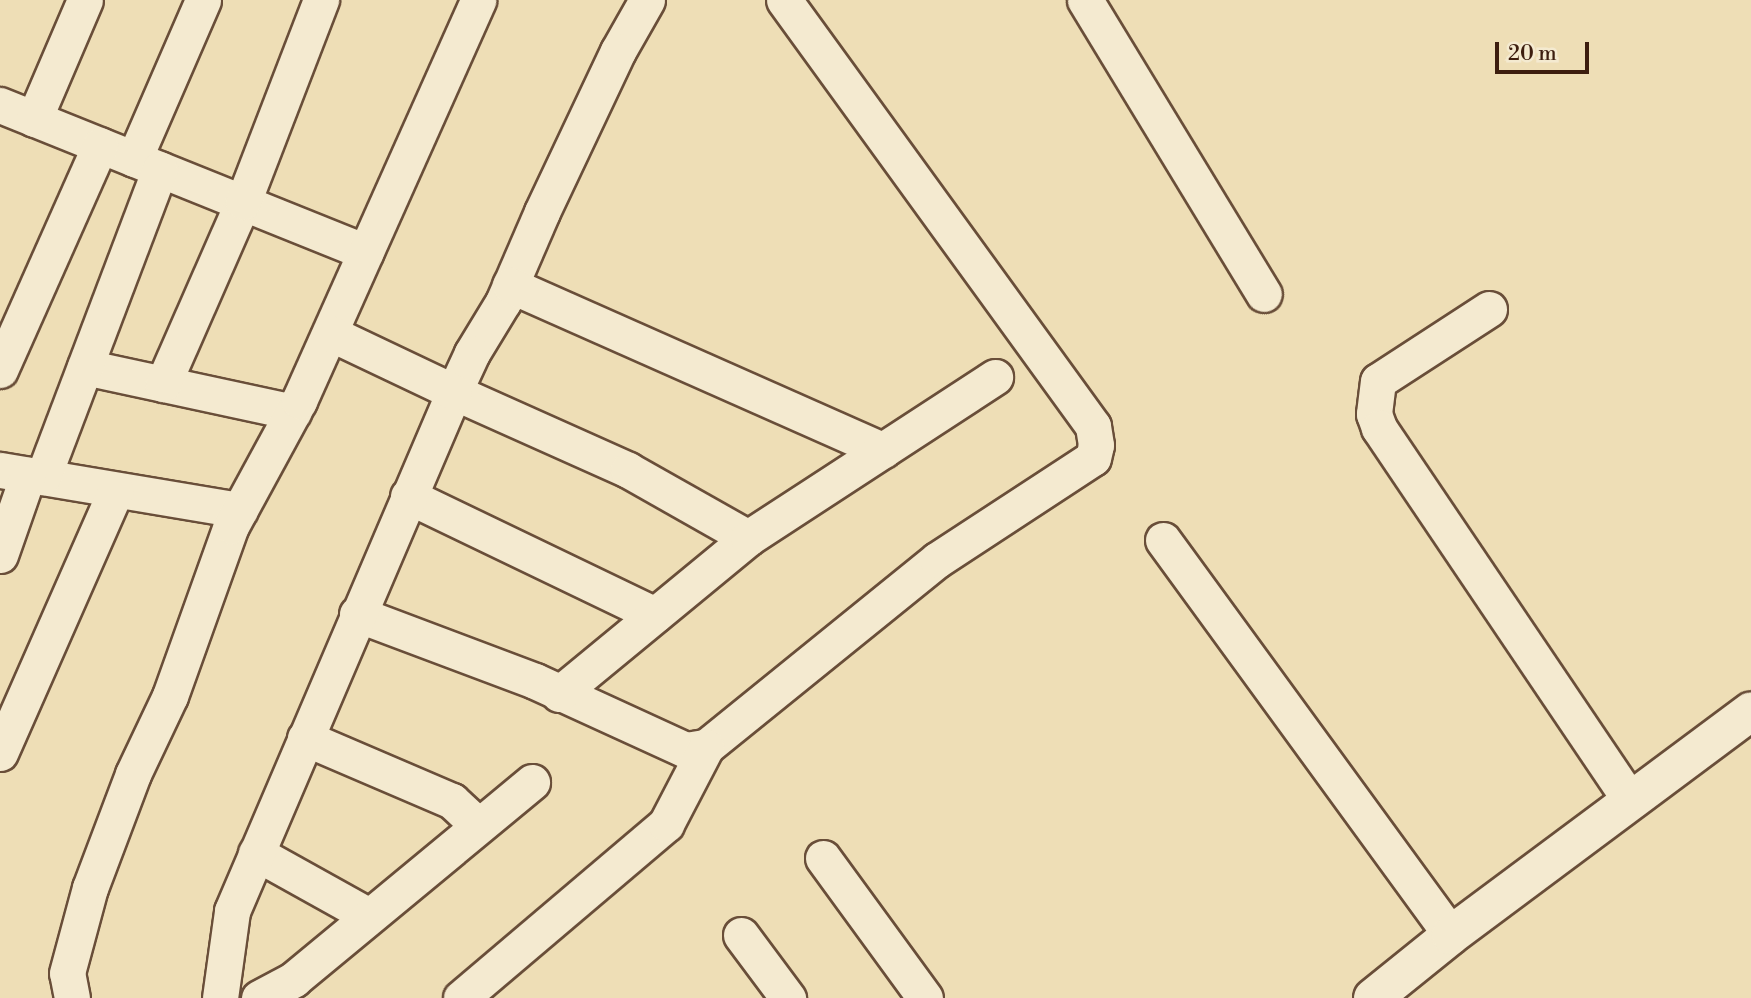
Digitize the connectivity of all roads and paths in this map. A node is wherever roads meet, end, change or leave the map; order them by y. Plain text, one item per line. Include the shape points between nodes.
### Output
1 (85, 0) edge
2 (202, 0) edge
3 (321, 0) edge
4 (478, 0) edge
5 (647, 0) edge
6 (784, 0) edge
7 (1085, 0) edge
8 (0, 106) edge
9 (34, 119) junction
10 (100, 145) junction
11 (147, 164) junction
12 (243, 202) junction
13 (366, 252) junction
14 (510, 285) junction
15 (1265, 294) dead end
16 (1489, 309) dead end
17 (330, 333) junction
18 (85, 367) junction
19 (0, 370) edge
20 (995, 377) dead end
21 (163, 384) junction
22 (454, 392) junction
23 (293, 412) junction
24 (883, 450) junction
25 (24, 474) edge
26 (116, 490) junction
27 (408, 496) junction
28 (240, 510) junction
29 (748, 538) junction
30 (1163, 540) dead end
31 (0, 555) edge
32 (357, 614) junction
33 (655, 615) junction
34 (559, 694) junction
35 (1751, 711) edge
36 (305, 738) junction
37 (706, 747) junction
38 (0, 753) edge
39 (532, 782) dead end
40 (1632, 801) junction
41 (478, 825) junction
42 (256, 853) junction
43 (823, 858) dead end
44 (369, 916) junction
45 (741, 935) dead end
46 (1451, 935) junction
47 (72, 998) edge
48 (220, 998) edge
49 (259, 998) edge
50 (461, 998) edge
51 (788, 998) edge
52 (925, 998) edge
53 (1373, 998) edge

1 - 9 street
2 - 11 street
3 - 12 street
4 - 13 street
5 - 14 street via 618,51
6 - 37 street via 1093,426 1096,445 1093,458 937,560
7 - 15 street
8 - 9 street
9 - 10 street
10 - 11 street
10 - 19 street
11 - 12 street
11 - 18 street
12 - 13 street
12 - 21 street
13 - 17 street
14 - 22 street
14 - 24 street
16 - 40 street via 1378,381 1374,414 1379,428
17 - 22 street
17 - 23 street
18 - 21 street
18 - 25 street
20 - 24 street
21 - 23 street
22 - 27 street
22 - 29 street via 628,470
23 - 28 street
24 - 29 street
25 - 26 street
25 - 31 street
26 - 28 street
26 - 38 street
27 - 32 street
27 - 33 street
28 - 47 street via 170,696 133,774 90,888 67,973
29 - 33 street
30 - 46 street
32 - 34 street
32 - 36 street
33 - 34 street
34 - 37 street via 687,750
35 - 40 street
36 - 41 street via 452,801
36 - 42 street
37 - 50 street via 666,824
39 - 41 street
40 - 46 street
41 - 44 street
42 - 44 street
42 - 48 street via 232,911
43 - 52 street
44 - 49 street via 294,979
45 - 51 street
46 - 53 street

